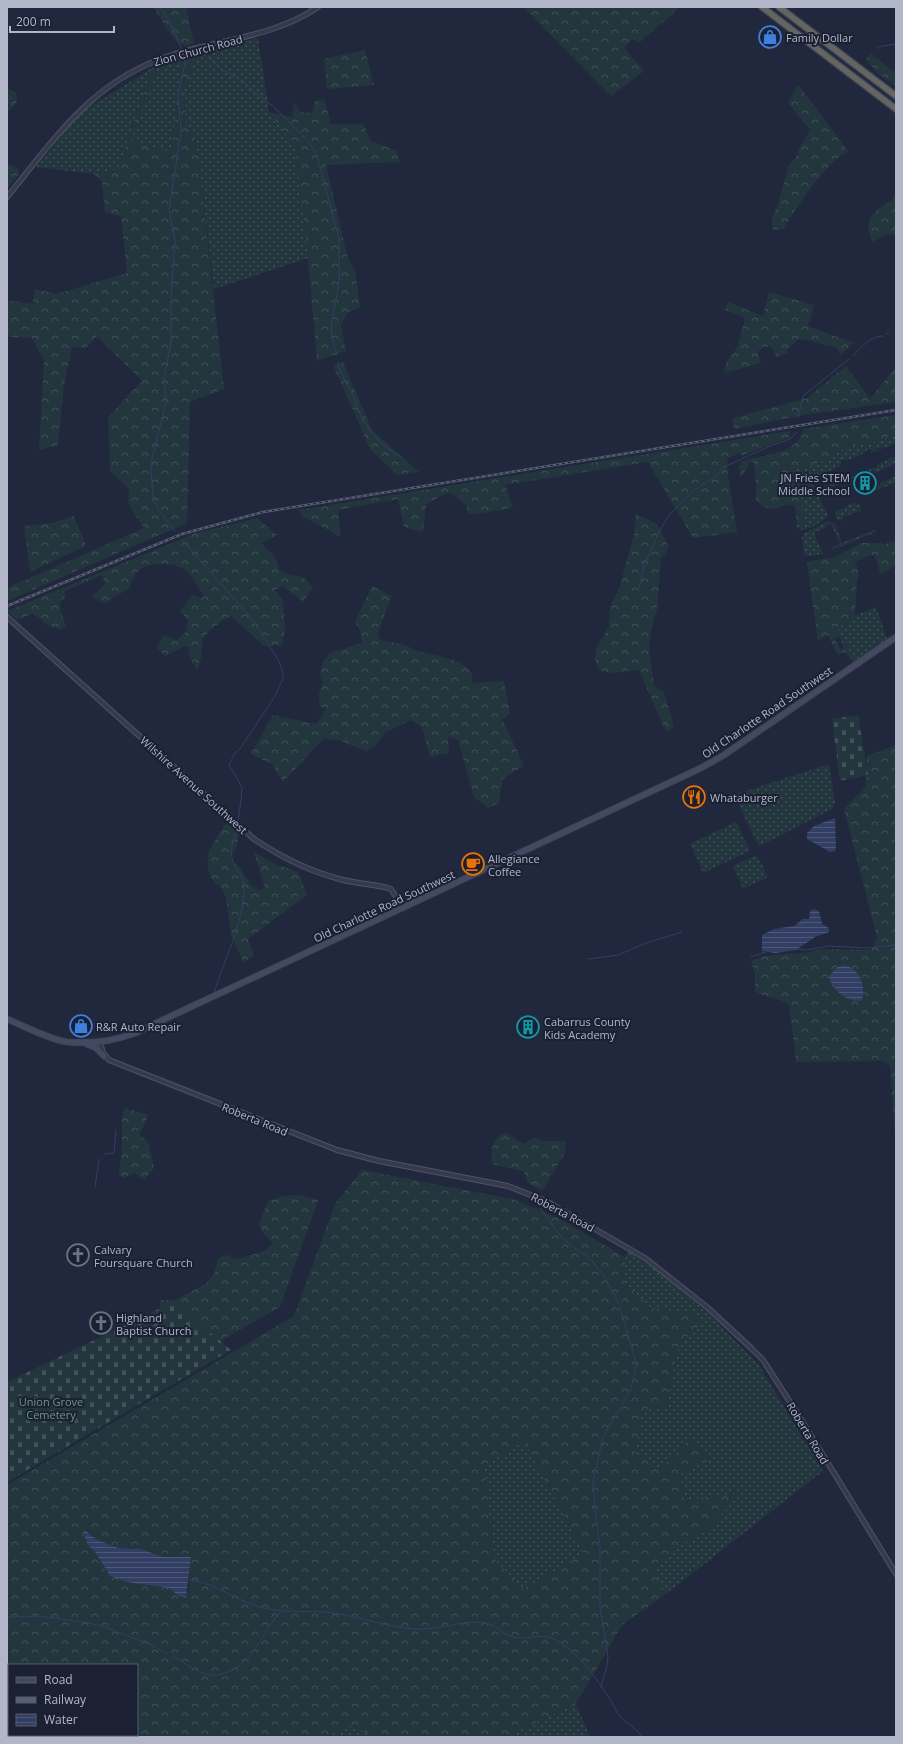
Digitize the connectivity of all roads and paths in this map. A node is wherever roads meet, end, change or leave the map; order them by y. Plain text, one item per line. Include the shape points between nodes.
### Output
1 (318, 7) edge
2 (762, 7) edge
3 (779, 7) edge
4 (896, 96) edge
5 (894, 108) edge
6 (7, 197) edge
7 (7, 617) edge
8 (896, 637) edge
9 (403, 908) junction
10 (7, 1019) edge
11 (82, 1042) junction
12 (100, 1042) junction
13 (104, 1056) junction
14 (896, 1574) edge

1 - 6 street, Zion Church Road via 284,25 172,55 131,72 81,109
2 - 5 highway
3 - 4 highway
7 - 9 street, Wilshire Avenue Southwest via 254,839 311,870 343,880 382,885 392,889
8 - 9 main road, Old Charlotte Road Southwest via 711,763
9 - 12 main road, Old Charlotte Road Southwest via 150,1027 124,1037
10 - 11 main road, Old Charlotte Road Southwest via 67,1042
11 - 12 main road, Old Charlotte Road Southwest
11 - 13 main road via 96,1048
12 - 13 street
13 - 14 street, Roberta Road via 125,1067 337,1150 379,1161 508,1186 528,1193 645,1258 708,1308 761,1358

